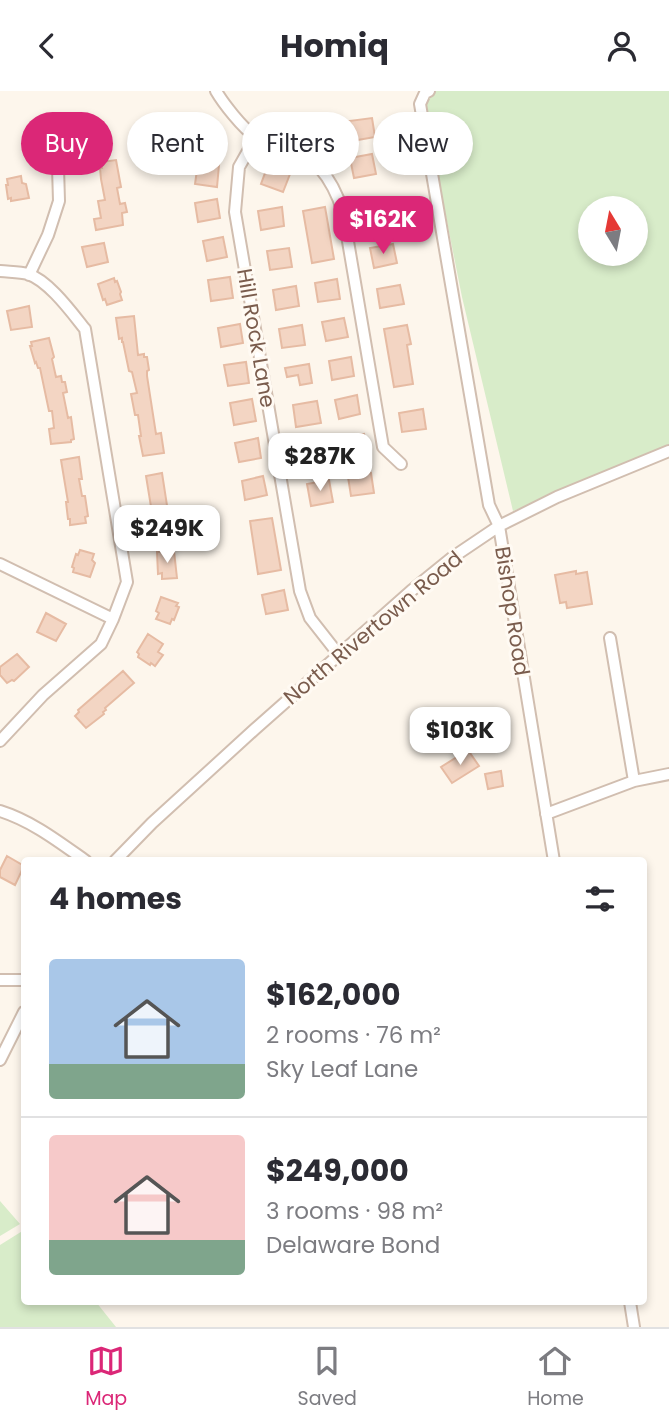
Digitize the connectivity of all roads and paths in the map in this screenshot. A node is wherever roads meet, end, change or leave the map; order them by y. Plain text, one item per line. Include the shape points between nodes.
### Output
1 (216, 91) edge
2 (429, 91) edge
3 (242, 123) edge
4 (242, 161) edge
5 (58, 175) edge
6 (324, 175) edge
7 (0, 271) edge
8 (29, 275) junction
9 (669, 451) edge
10 (401, 464) dead end
11 (499, 526) junction
12 (0, 564) edge
13 (113, 619) junction
14 (610, 638) dead end
15 (339, 655) junction
16 (0, 741) edge
17 (669, 774) edge
18 (634, 781) junction
19 (0, 811) edge
20 (546, 814) junction
21 (127, 856) edge
22 (80, 857) edge
23 (553, 857) edge
24 (0, 980) edge
25 (21, 980) edge
26 (21, 1018) edge
27 (0, 1060) edge
28 (630, 1305) edge
29 (634, 1327) edge

1 - 3 street
2 - 11 street, Bishop Road via 419,104 489,505
4 - 15 street, Hill Rock Lane via 235,212 300,590 310,618
5 - 8 street via 59,201
6 - 10 street via 343,212 383,447
7 - 8 street
8 - 13 street via 64,302 85,329 127,582
9 - 11 street, North Rivertown Road
11 - 15 street, North Rivertown Road via 453,557
11 - 20 street, Bishop Road
12 - 13 street
13 - 16 street via 101,644
14 - 18 street
15 - 21 street, North Rivertown Road via 152,823
17 - 18 street
18 - 20 street
19 - 22 street via 13,814
20 - 23 street, Bishop Road
24 - 25 street
26 - 27 street
28 - 29 street

